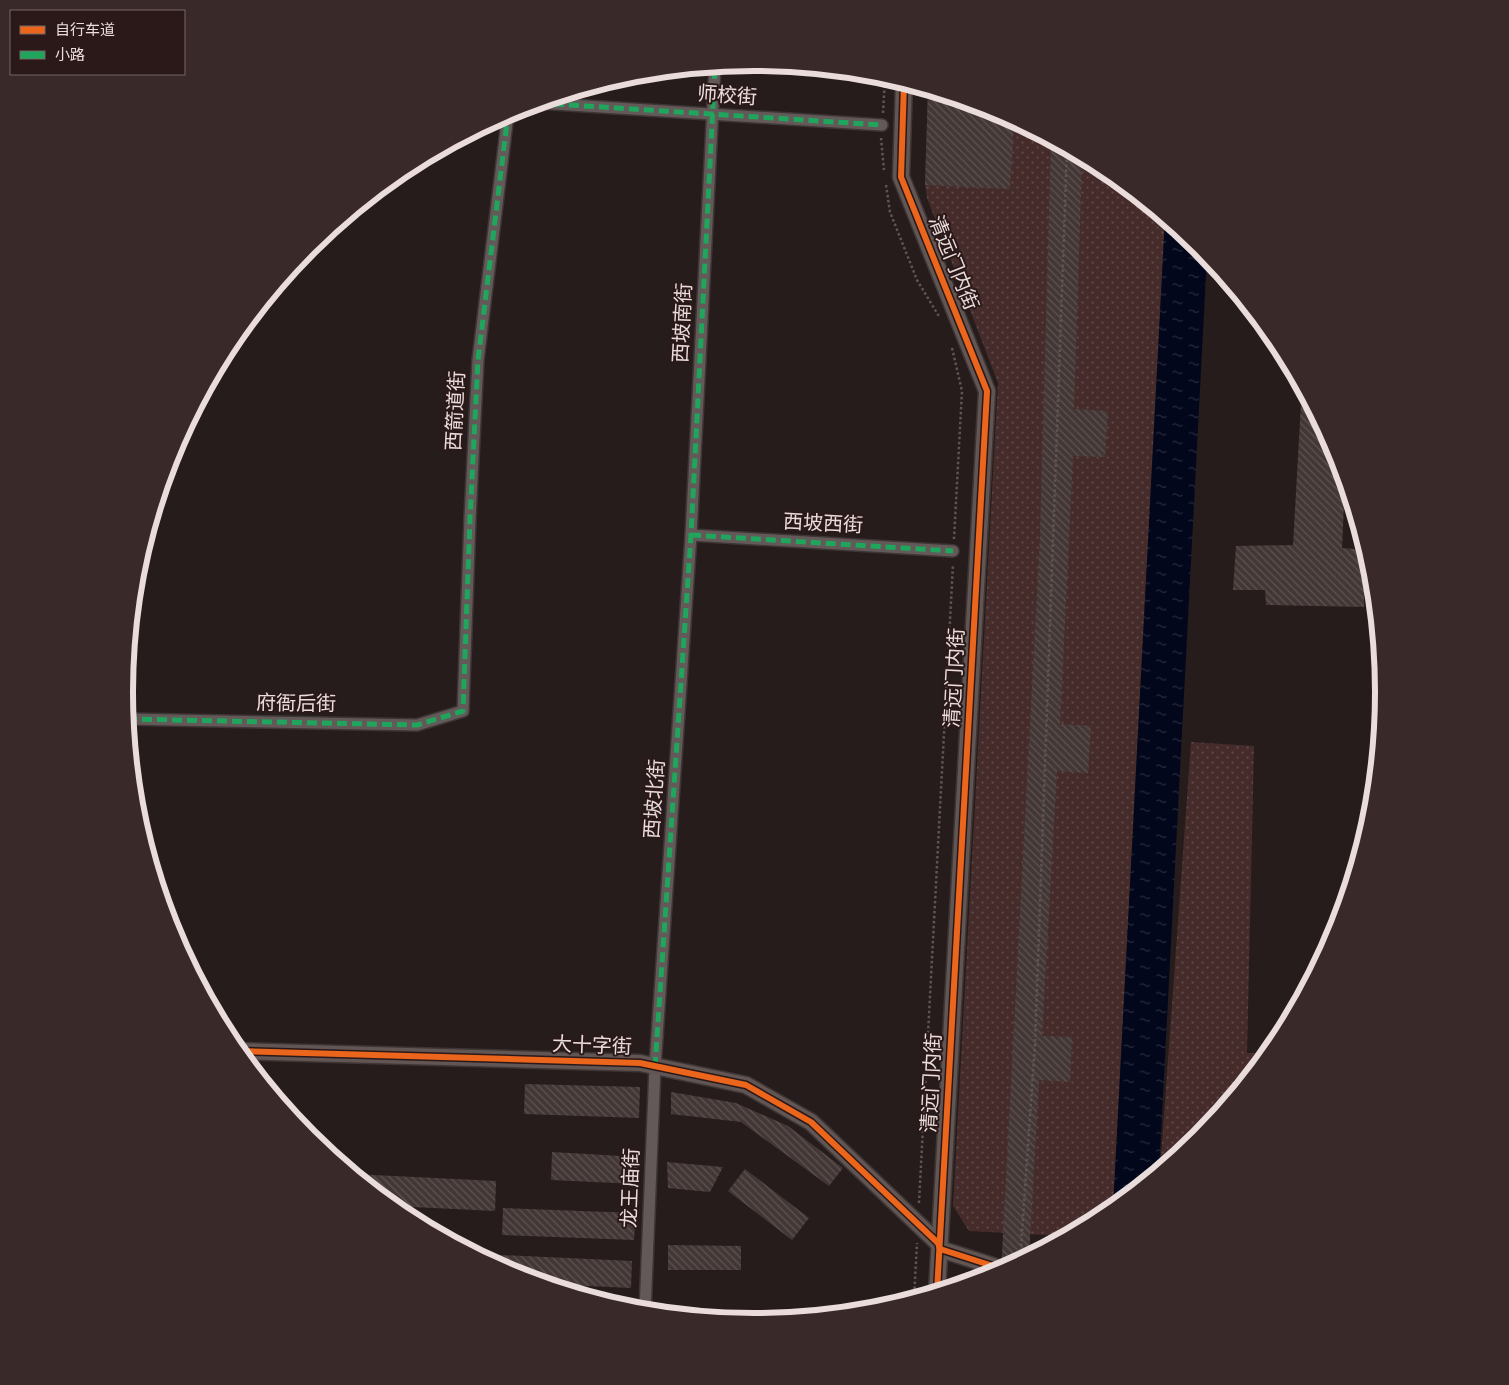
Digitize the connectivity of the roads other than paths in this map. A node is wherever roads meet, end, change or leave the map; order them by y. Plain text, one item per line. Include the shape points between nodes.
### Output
1 (715, 73) edge
2 (904, 89) edge
3 (555, 104) edge
4 (712, 114) junction
5 (507, 123) edge
6 (882, 125) road end
7 (691, 535) junction
8 (953, 551) road end
9 (463, 711) joint
10 (134, 719) edge
11 (248, 1051) edge
12 (655, 1066) junction
13 (940, 1249) junction
14 (992, 1266) edge
15 (937, 1286) edge
16 (645, 1304) edge

1 - 4 street, 西坡南街
2 - 13 main road, 清远门内街 via 901,176 987,391
3 - 4 street, 师校街
4 - 6 street, 师校街
4 - 7 street, 西坡南街
5 - 9 street, 西箭道街 via 478,360
7 - 8 street, 西坡西街
7 - 12 street, 西坡北街
9 - 10 street, 府衙后街 via 417,725
11 - 12 main road, 大十字街
12 - 13 main road, 大十字街 via 746,1085 811,1122 918,1223
12 - 16 street, 龙王庙街
13 - 14 main road
13 - 15 main road, 清远门内街

